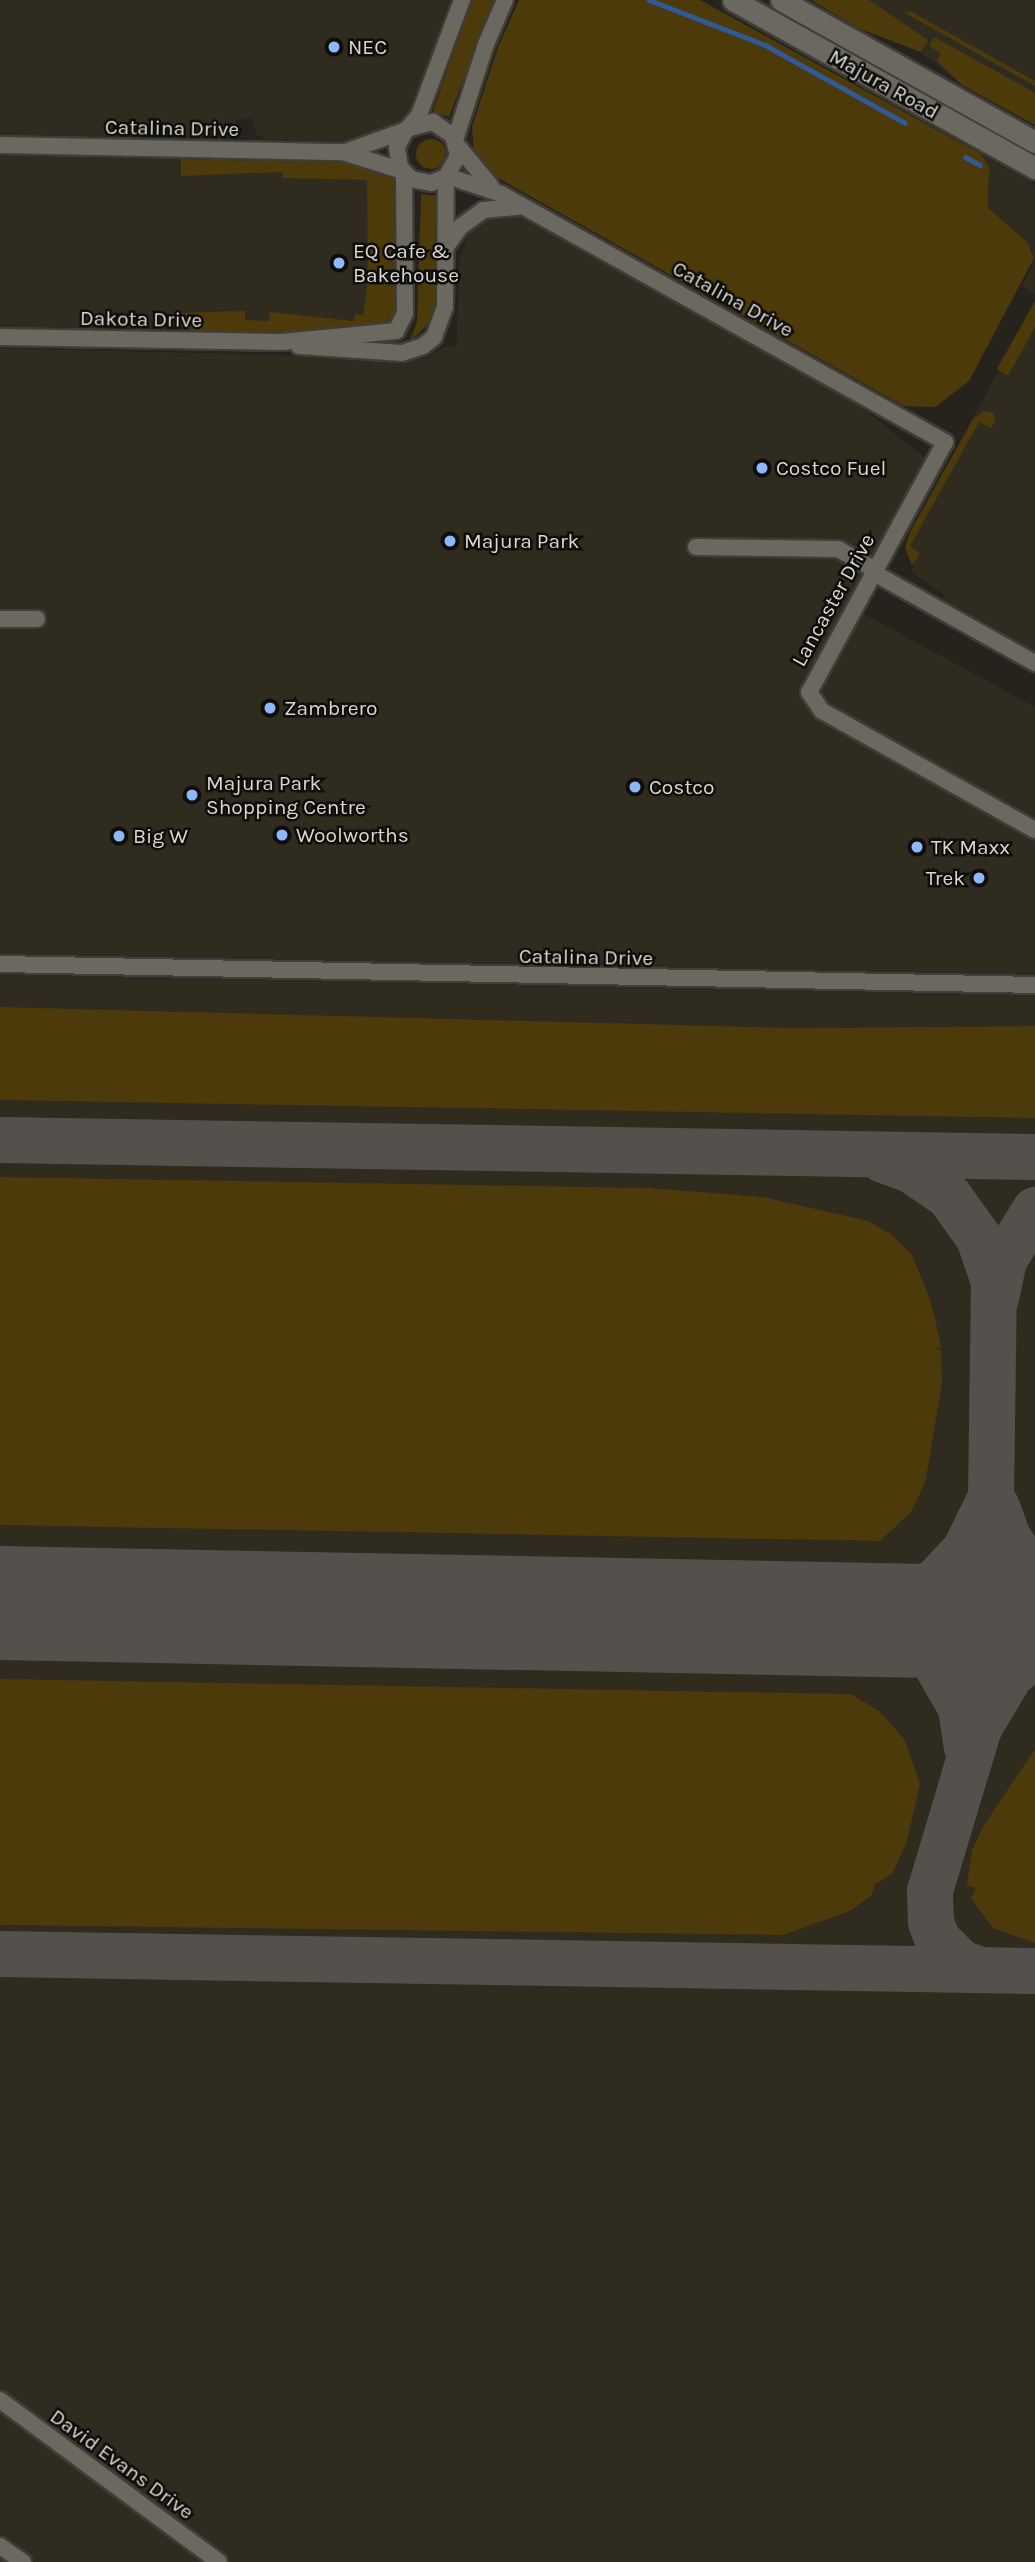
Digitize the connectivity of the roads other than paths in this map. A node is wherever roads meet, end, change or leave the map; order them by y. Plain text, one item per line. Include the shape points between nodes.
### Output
1 (462, 0) edge
2 (505, 0) edge
3 (733, 0) edge
4 (781, 0) edge
5 (408, 129) junction
6 (456, 142) junction
7 (1035, 142) edge
8 (0, 145) edge
9 (343, 152) junction
10 (1035, 168) edge
11 (403, 172) junction
12 (446, 177) junction
13 (501, 194) junction
14 (529, 210) junction
15 (445, 248) junction
16 (0, 337) edge
17 (282, 342) junction
18 (945, 442) joint
19 (696, 547) dead end
20 (873, 570) junction
21 (0, 619) edge
22 (37, 619) dead end
23 (1035, 663) edge
24 (1035, 830) edge
25 (0, 964) edge
26 (1035, 985) edge
27 (0, 2400) edge
28 (0, 2546) edge
29 (23, 2562) edge
30 (219, 2562) edge

1 - 5 street via 419,115
2 - 6 street via 486,44
3 - 10 main road, Majura Road
4 - 7 main road, Majura Road
5 - 6 street via 433,122
5 - 9 street, Catalina Drive
5 - 11 street via 397,147
6 - 12 street via 457,162
6 - 13 street, Catalina Drive
8 - 9 street, Catalina Drive
9 - 11 street, Catalina Drive
11 - 12 street via 422,183
11 - 17 street via 405,313 400,327
12 - 13 street, Catalina Drive
12 - 15 street
13 - 14 street, Catalina Drive
14 - 15 street via 508,205 483,210 460,227
14 - 18 street, Catalina Drive
15 - 17 street via 443,316 434,337 423,346 388,353
16 - 17 street, Dakota Drive
18 - 20 street, Lancaster Drive
19 - 20 street via 838,549
20 - 23 street
20 - 24 street, Lancaster Drive via 811,681 812,701 822,711
21 - 22 street
25 - 26 street, Catalina Drive
27 - 30 street, David Evans Drive
28 - 29 street

